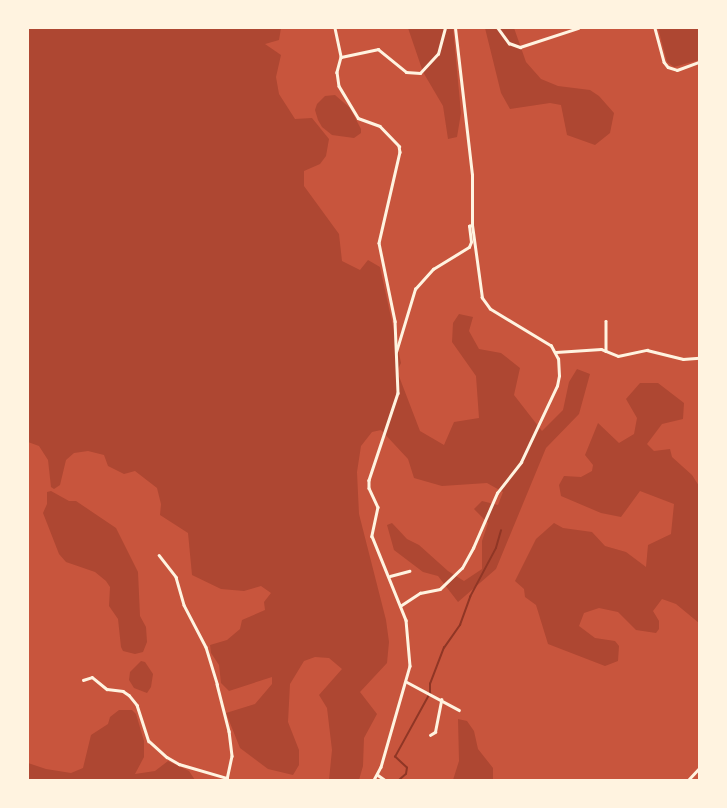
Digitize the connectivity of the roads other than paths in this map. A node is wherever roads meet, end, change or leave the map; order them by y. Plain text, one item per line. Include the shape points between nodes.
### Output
1 (335, 28) edge
2 (445, 28) edge
3 (455, 28) edge
4 (498, 28) edge
5 (578, 28) edge
6 (655, 28) edge
7 (341, 57) junction
8 (699, 62) edge
9 (472, 225) junction
10 (606, 321) dead end
11 (606, 351) junction
12 (556, 352) junction
13 (396, 354) junction
14 (699, 358) edge
15 (159, 555) dead end
16 (409, 571) dead end
17 (390, 576) junction
18 (400, 606) junction
19 (83, 680) dead end
20 (407, 682) junction
21 (441, 700) junction
22 (459, 710) dead end
23 (430, 735) dead end
24 (699, 768) edge
25 (378, 775) junction
26 (227, 779) edge
27 (374, 780) edge
28 (385, 780) edge
29 (688, 780) edge

1 - 7 street
2 - 7 street via 438,54 420,73 406,72 378,50
3 - 9 street via 472,175
4 - 5 street via 510,43 520,47
6 - 8 street via 664,62 668,67 677,70
7 - 13 street via 337,72 339,86 358,118 380,126 400,152 379,243 395,321
9 - 12 street via 484,302 490,309 548,344
9 - 13 street via 469,226 469,247 433,269 415,289
10 - 11 street
11 - 12 street via 594,349
11 - 14 street via 618,356 650,350 683,358
12 - 18 street via 560,371 557,386 518,468 497,493 468,559 449,583 409,598
13 - 17 street via 397,401 369,480 369,488 378,507 372,536
15 - 26 street via 176,577 184,605 206,647 229,731 232,756
16 - 17 street
17 - 18 street via 391,589
18 - 20 street via 407,628 410,666
19 - 26 street via 92,677 107,689 123,691 129,695 137,706 149,741 167,757 179,764
20 - 21 street via 419,686 428,695
20 - 25 street
21 - 22 street
21 - 23 street via 435,732
24 - 29 street
25 - 27 street
25 - 28 street

